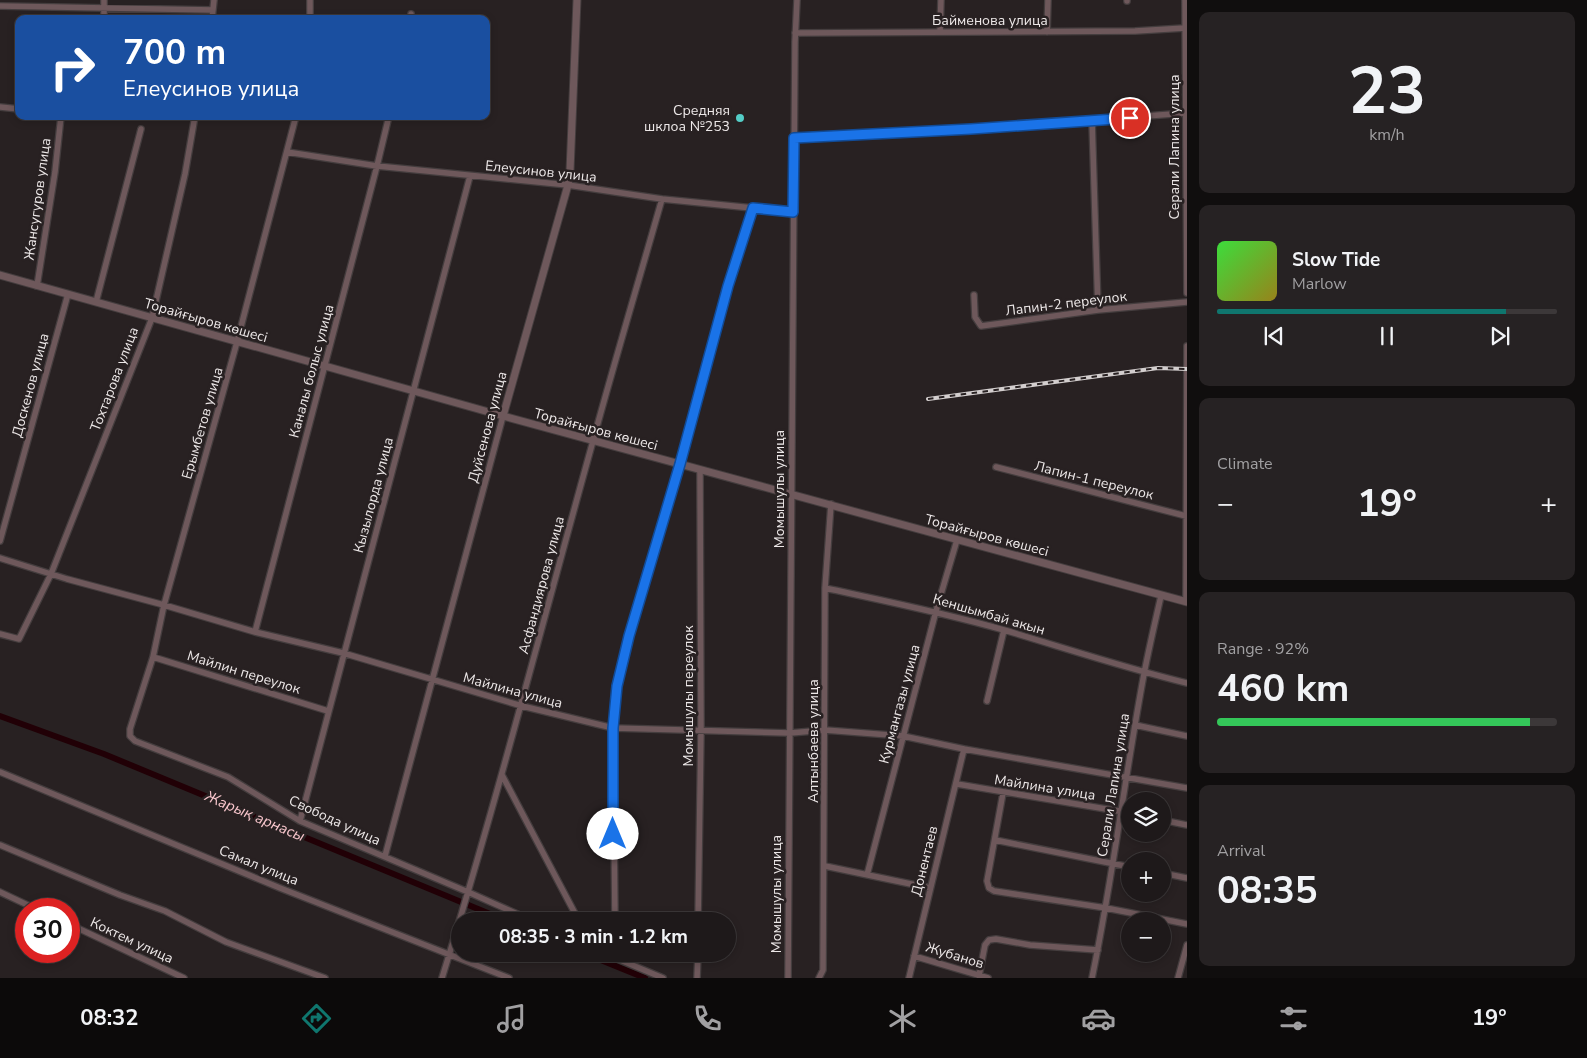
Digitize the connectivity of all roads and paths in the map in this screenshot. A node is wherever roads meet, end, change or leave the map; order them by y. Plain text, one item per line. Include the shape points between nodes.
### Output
1 (104, 0) edge
2 (214, 0) edge
3 (310, 0) edge
4 (577, 0) edge
5 (797, 0) edge
6 (941, 0) edge
7 (1048, 0) edge
8 (1185, 0) edge
9 (0, 6) edge
10 (105, 9) junction
11 (213, 10) junction
12 (104, 15) edge
13 (212, 15) edge
14 (310, 15) edge
15 (1185, 28) junction
16 (940, 32) junction
17 (1047, 32) junction
18 (795, 33) junction
19 (0, 107) edge
20 (15, 109) edge
21 (1186, 114) edge
22 (61, 120) edge
23 (194, 120) edge
24 (295, 120) edge
25 (387, 120) edge
26 (1092, 120) junction
27 (1186, 123) edge
28 (141, 129) dead end
29 (794, 138) junction
30 (287, 152) junction
31 (377, 166) junction
32 (470, 176) junction
33 (568, 185) junction
34 (662, 199) junction
35 (753, 208) junction
36 (1187, 210) edge
37 (793, 212) junction
38 (0, 276) edge
39 (37, 286) junction
40 (1187, 293) edge
41 (68, 294) junction
42 (974, 295) dead end
43 (96, 302) junction
44 (1187, 302) edge
45 (1098, 310) junction
46 (152, 318) junction
47 (237, 342) junction
48 (1187, 346) edge
49 (325, 366) junction
50 (414, 391) junction
51 (502, 416) junction
52 (593, 441) junction
53 (680, 464) junction
54 (996, 467) dead end
55 (700, 470) junction
56 (792, 495) junction
57 (831, 504) junction
58 (1186, 516) edge
59 (0, 540) edge
60 (957, 540) junction
61 (0, 558) edge
62 (51, 574) junction
63 (825, 588) junction
64 (1161, 596) junction
65 (1187, 602) edge
66 (164, 605) junction
67 (936, 612) junction
68 (1004, 630) junction
69 (255, 632) junction
70 (0, 634) edge
71 (343, 653) junction
72 (153, 656) junction
73 (1144, 673) junction
74 (432, 680) junction
75 (1187, 683) edge
76 (987, 702) dead end
77 (522, 706) junction
78 (328, 711) junction
79 (1135, 725) junction
80 (613, 728) junction
81 (825, 730) junction
82 (701, 731) junction
83 (790, 733) junction
84 (130, 736) joint
85 (903, 736) junction
86 (1187, 736) edge
87 (964, 749) junction
88 (0, 772) edge
89 (502, 775) junction
90 (1126, 778) junction
91 (957, 784) junction
92 (1187, 788) edge
93 (1124, 792) edge
94 (1003, 793) junction
95 (1121, 811) joint
96 (300, 821) junction
97 (1171, 822) edge
98 (1187, 825) edge
99 (995, 840) junction
100 (0, 845) edge
101 (385, 856) junction
102 (1114, 864) junction
103 (1121, 865) edge
104 (825, 866) junction
105 (867, 875) junction
106 (1171, 875) edge
107 (1187, 878) edge
108 (930, 888) junction
109 (0, 892) edge
110 (468, 892) junction
111 (15, 899) edge
112 (1106, 908) junction
113 (513, 912) edge
114 (574, 912) edge
115 (615, 912) edge
116 (698, 912) edge
117 (1187, 924) edge
118 (80, 929) edge
119 (1187, 945) edge
120 (1098, 950) junction
121 (450, 954) junction
122 (914, 956) junction
123 (629, 962) edge
124 (698, 962) edge
125 (978, 976) junction
126 (184, 978) edge
127 (326, 978) edge
128 (442, 978) edge
129 (509, 978) edge
130 (663, 978) edge
131 (697, 978) edge
132 (788, 978) edge
133 (819, 978) edge
134 (909, 978) edge
135 (988, 978) edge
136 (1092, 978) edge
137 (1178, 978) edge

1 - 10 street
2 - 11 street
3 - 14 street
4 - 33 street, Дуйсенова улица
5 - 18 street, Момышулы улица
6 - 16 street
7 - 17 street
8 - 15 street, Серали Лапина улица
9 - 10 street
10 - 11 street
10 - 12 street
11 - 13 street
15 - 17 street, Байменова улица
15 - 21 street, Серали Лапина улица
16 - 17 street, Байменова улица
16 - 18 street, Байменова улица
18 - 29 street, Момышулы улица
19 - 20 street
21 - 26 street
21 - 27 street, Серали Лапина улица
22 - 39 street, Жансугуров улица
23 - 46 street, Тохтарова улица
24 - 30 street, Ерымбетов улица
25 - 31 street, Каналы болыс улица
26 - 29 street
26 - 45 street
27 - 36 street, Серали Лапина улица
28 - 43 street
29 - 37 street, Момышулы улица
30 - 31 street, Елеусинов улица
30 - 47 street, Ерымбетов улица
31 - 32 street, Елеусинов улица
31 - 49 street, Каналы болыс улица
32 - 33 street, Елеусинов улица
32 - 50 street, Кызылорда улица
33 - 34 street, Елеусинов улица
33 - 51 street, Дуйсенова улица
34 - 35 street, Елеусинов улица
34 - 52 street, Асфандиярова улица
35 - 37 street, Елеусинов улица
35 - 53 street via 728,286
36 - 40 street, Серали Лапина улица
37 - 56 street, Момышулы улица
38 - 39 street, Торайғыров көшесі
39 - 41 street, Торайғыров көшесі
41 - 43 street, Торайғыров көшесі
41 - 59 street, Доскенов улица
42 - 45 street, Лапин-2 переулок via 975,317 981,326
43 - 46 street, Торайғыров көшесі
44 - 45 street, Лапин-2 переулок
46 - 47 street, Торайғыров көшесі
46 - 62 street, Тохтарова улица
47 - 49 street, Торайғыров көшесі
47 - 66 street, Ерымбетов улица
48 - 58 street
49 - 50 street, Торайғыров көшесі
49 - 69 street, Каналы болыс улица
50 - 51 street, Торайғыров көшесі
50 - 71 street, Кызылорда улица
51 - 52 street, Торайғыров көшесі
51 - 74 street, Дуйсенова улица
52 - 53 street, Торайғыров көшесі
52 - 77 street, Асфандиярова улица
53 - 55 street, Торайғыров көшесі
53 - 80 street via 629,636 617,686
54 - 58 street, Лапин-1 переулок
55 - 56 street, Торайғыров көшесі
55 - 82 street, Момышулы переулок
56 - 57 street, Торайғыров көшесі
56 - 83 street, Момышулы улица
57 - 60 street, Торайғыров көшесі
57 - 63 street, Алтынбаева улица
58 - 65 street
60 - 64 street, Торайғыров көшесі
60 - 67 street, Курмангазы улица
61 - 62 street, Майлина улица
62 - 66 street, Майлина улица
62 - 70 street, Тохтарова улица via 19,639
63 - 67 street, Кеншымбай акын
63 - 81 street, Алтынбаева улица
64 - 65 street, Торайғыров көшесі
64 - 73 street, Серали Лапина улица
66 - 69 street, Майлина улица
66 - 72 street, Ерымбетов улица
67 - 68 street, Кеншымбай акын
67 - 85 street, Курмангазы улица
68 - 73 street, Кеншымбай акын
68 - 76 street
69 - 71 street, Майлина улица
71 - 74 street, Майлина улица
71 - 78 street, Кызылорда улица
72 - 78 street, Майлин переулок
72 - 84 street, Ерымбетов улица
73 - 75 street, Кеншымбай акын
73 - 79 street, Серали Лапина улица
74 - 77 street, Майлина улица
74 - 101 street, Дуйсенова улица
77 - 80 street, Майлина улица
77 - 89 street, Асфандиярова улица
78 - 96 street, Кызылорда улица
79 - 86 street
79 - 90 street, Серали Лапина улица
80 - 82 street, Майлина улица
80 - 115 street
81 - 83 street, Майлина улица
81 - 85 street, Майлина улица
81 - 104 street, Алтынбаева улица
82 - 83 street, Майлина улица
82 - 116 street, Момышулы переулок
83 - 132 street, Момышулы улица
84 - 96 street, Свобода улица via 228,777
85 - 87 street, Майлина улица
85 - 105 street, Курмангазы улица
87 - 90 street, Майлина улица
87 - 91 street, Донентаев
88 - 121 street, Самал улица
89 - 110 street, Асфандиярова улица
89 - 114 street
90 - 92 street, Майлина улица
90 - 93 street, Серали Лапина улица
91 - 94 street, Майлина улица
91 - 108 street, Донентаев
94 - 95 street, Майлина улица
94 - 99 street
95 - 102 street, Серали Лапина улица
96 - 101 street, Свобода улица
97 - 98 street
99 - 102 street
99 - 112 street via 989,888
100 - 127 street via 165,911 226,942
101 - 110 street, Свобода улица
102 - 103 street
102 - 112 street, Серали Лапина улица
104 - 105 street
104 - 133 street, Алтынбаева улица via 824,970
105 - 108 street
106 - 107 street
108 - 122 street, Донентаев
109 - 111 street
110 - 113 street, Свобода улица
110 - 121 street, Асфандиярова улица
112 - 117 street
112 - 120 street, Серали Лапина улица
118 - 126 street, Коктем улица
119 - 137 street
120 - 125 street via 989,940
120 - 136 street, Серали Лапина улица
121 - 128 street, Асфандиярова улица
121 - 129 street, Самал улица
122 - 125 street, Жубанов
122 - 134 street, Донентаев
123 - 130 street
124 - 131 street
125 - 135 street, Жубанов

